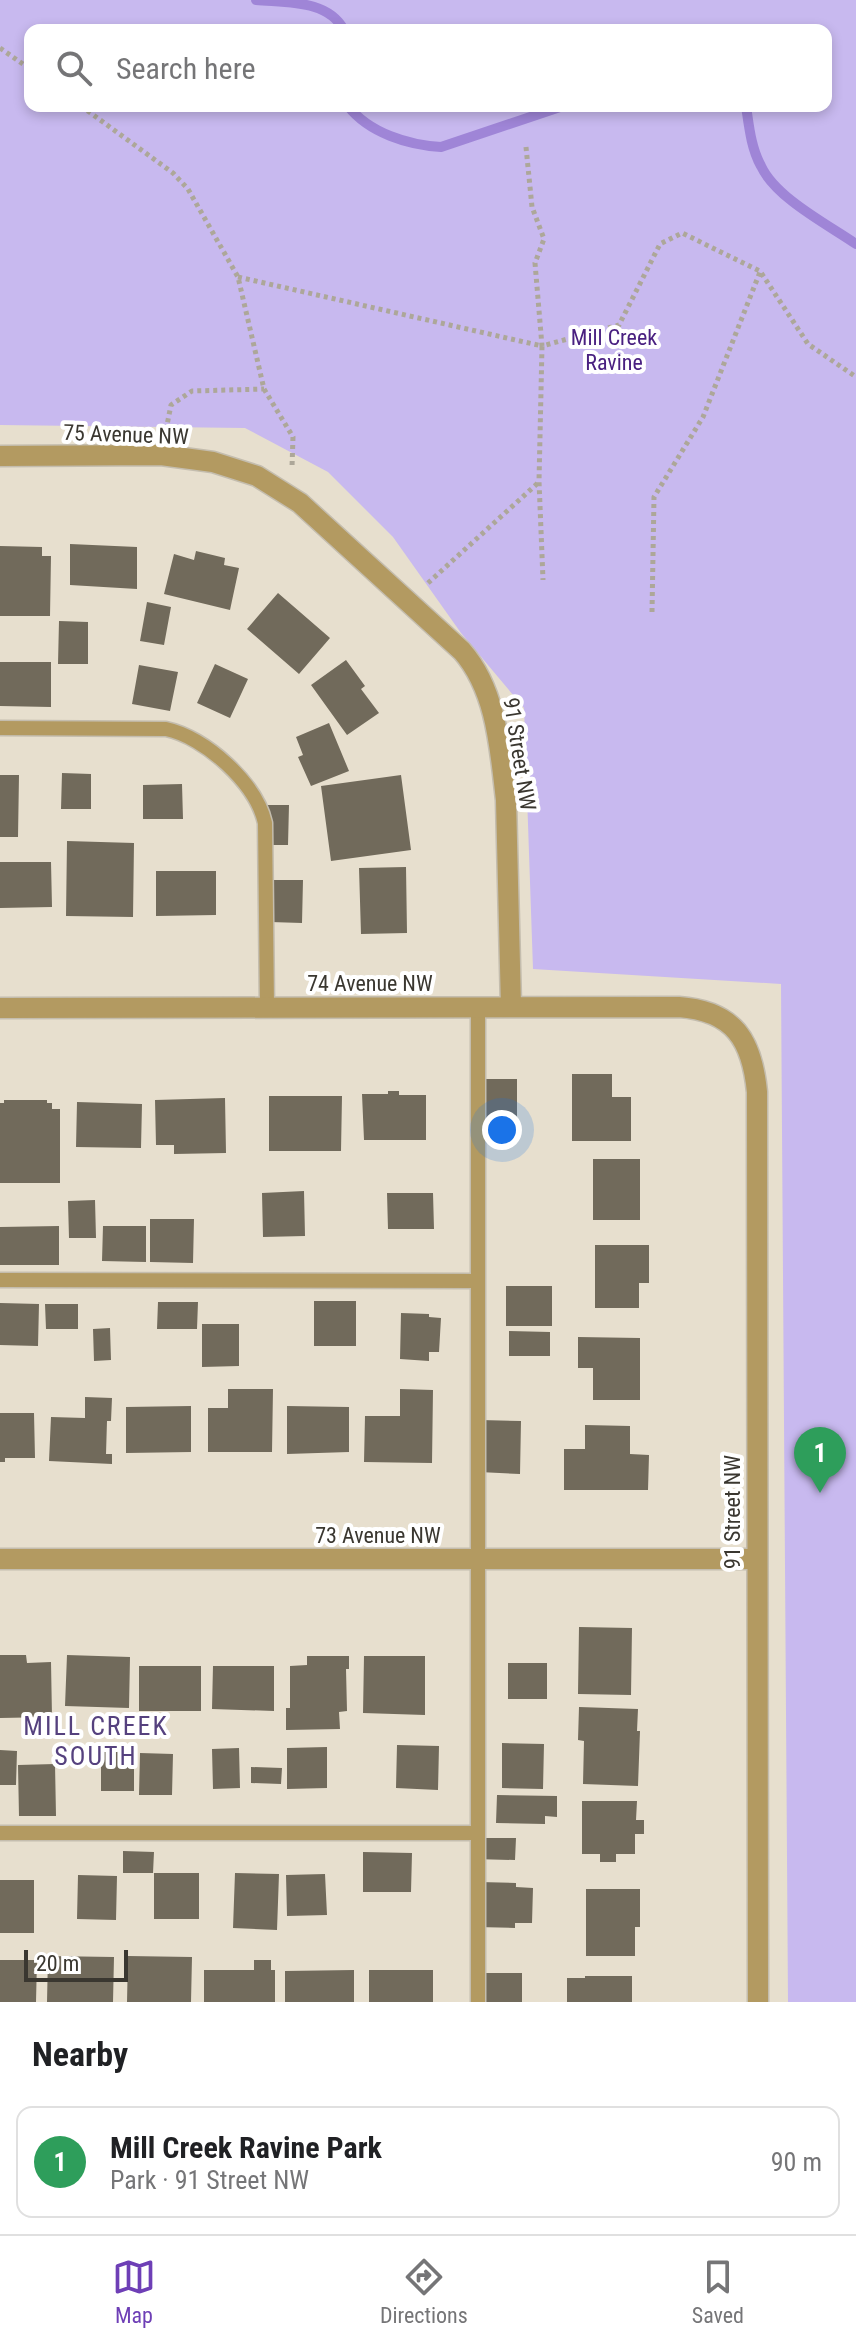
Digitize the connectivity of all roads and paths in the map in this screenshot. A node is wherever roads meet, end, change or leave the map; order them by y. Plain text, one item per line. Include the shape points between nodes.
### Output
1 (0, 48) edge
2 (24, 65) edge
3 (89, 112) edge
4 (526, 147) dead end
5 (760, 271) junction
6 (238, 277) junction
7 (542, 346) junction
8 (856, 377) edge
9 (264, 389) junction
10 (161, 455) junction
11 (0, 456) edge
12 (539, 481) junction
13 (290, 496) junction
14 (543, 580) dead end
15 (409, 601) junction
16 (652, 612) dead end
17 (0, 728) edge
18 (267, 1007) junction
19 (478, 1007) junction
20 (511, 1007) junction
21 (0, 1008) edge
22 (734, 1028) joint
23 (0, 1280) edge
24 (478, 1281) junction
25 (0, 1559) edge
26 (478, 1559) junction
27 (756, 1559) junction
28 (0, 1833) edge
29 (477, 1833) junction
30 (478, 2002) edge
31 (758, 2002) edge

1 - 2 path
3 - 6 path via 188,189
4 - 7 path via 532,207 544,239 535,263
5 - 7 path via 682,233 660,244 619,325
5 - 8 path via 808,344
5 - 16 path via 703,417 654,497
6 - 7 path
6 - 9 path
7 - 12 path
9 - 10 path via 192,391 171,405
9 - 13 path via 293,437
10 - 11 street, 75 Avenue NW
10 - 13 street, 75 Avenue NW via 233,467
12 - 14 path
12 - 15 path
13 - 15 street, 91 Street NW
15 - 20 street, 91 Street NW via 471,661 486,689 506,800
17 - 18 lane via 166,729 198,740 217,755 256,798 265,823
18 - 19 street, 74 Avenue NW
18 - 21 street, 74 Avenue NW
19 - 20 street, 74 Avenue NW
19 - 24 lane
20 - 22 street, 74 Avenue NW via 694,1008 712,1012
22 - 27 street, 91 Street NW via 752,1057 757,1092
23 - 24 lane
24 - 26 lane
25 - 26 street, 73 Avenue NW
26 - 27 street, 73 Avenue NW
26 - 29 lane
27 - 31 street, 91 Street NW
28 - 29 lane
29 - 30 lane

